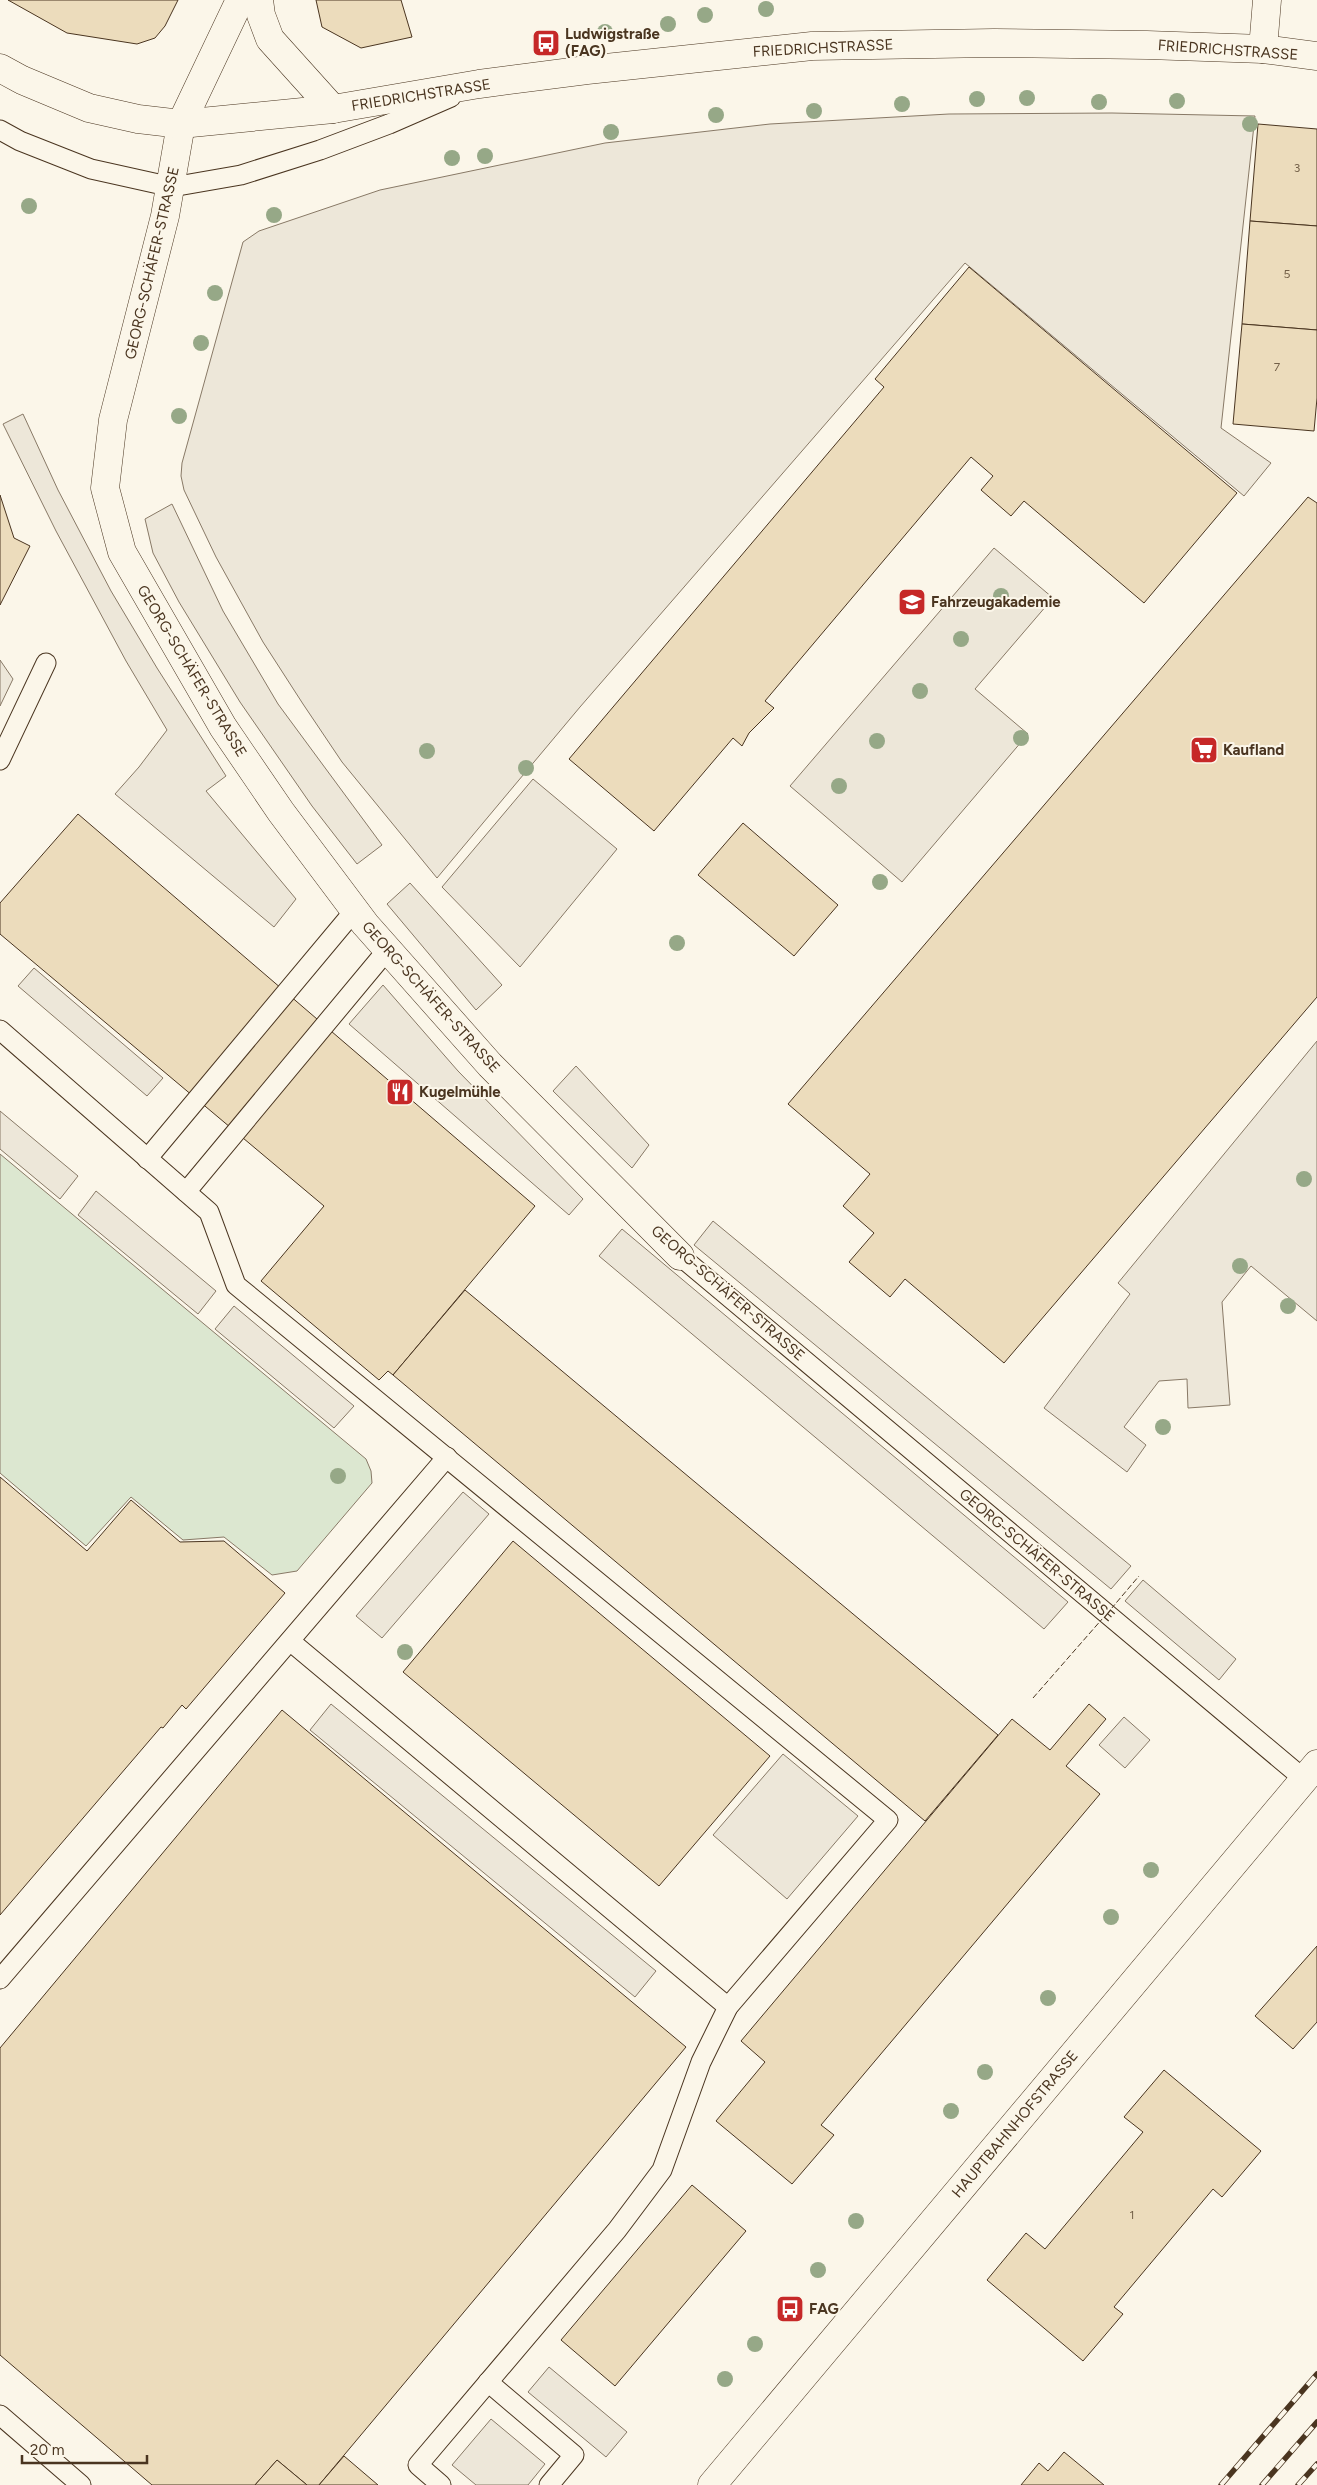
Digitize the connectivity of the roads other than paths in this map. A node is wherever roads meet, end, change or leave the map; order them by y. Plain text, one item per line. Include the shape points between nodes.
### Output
1 (240, 0) edge
2 (259, 0) edge
3 (1267, 0) edge
4 (1262, 49) junction
5 (1317, 56) edge
6 (0, 68) edge
7 (479, 84) junction
8 (333, 109) junction
9 (181, 124) junction
10 (0, 130) edge
11 (172, 187) junction
12 (46, 663) dead end
13 (0, 760) edge
14 (355, 910) junction
15 (388, 949) junction
16 (0, 1030) edge
17 (147, 1159) junction
18 (186, 1192) junction
19 (680, 1256) joint
20 (447, 1457) junction
21 (290, 1641) junction
22 (1310, 1771) edge
23 (0, 1979) edge
24 (728, 2007) junction
25 (488, 2382) junction
26 (0, 2415) edge
27 (81, 2485) edge
28 (441, 2485) edge
29 (549, 2485) edge
30 (712, 2485) edge

1 - 9 street, GEORG-SCHÄFER-STRASSE
2 - 8 street, FRIEDRICHSTRASSE via 270,39
3 - 4 street
4 - 5 street, FRIEDRICHSTRASSE
4 - 7 street, FRIEDRICHSTRASSE via 994,43 812,46
6 - 9 street via 89,108
7 - 8 street, FRIEDRICHSTRASSE
7 - 11 lane via 320,150 240,175
8 - 9 street, FRIEDRICHSTRASSE
9 - 11 street, GEORG-SCHÄFER-STRASSE
10 - 11 lane via 91,169
11 - 14 street, GEORG-SCHÄFER-STRASSE via 113,420 105,488 122,552 169,636 223,727 281,812
12 - 13 lane
14 - 15 street, GEORG-SCHÄFER-STRASSE
14 - 17 lane
15 - 18 lane
15 - 19 street, GEORG-SCHÄFER-STRASSE via 490,1065
16 - 17 lane
17 - 18 lane
18 - 20 lane via 209,1212 236,1285
19 - 22 lane, GEORG-SCHÄFER-STRASSE
20 - 21 lane
20 - 24 lane via 888,1820
21 - 23 lane
21 - 24 lane
22 - 30 street, HAUPTBAHNHOFSTRASSE
24 - 25 lane via 702,2062 662,2170 617,2230
25 - 28 lane via 418,2466
25 - 29 lane via 574,2456
26 - 27 lane

